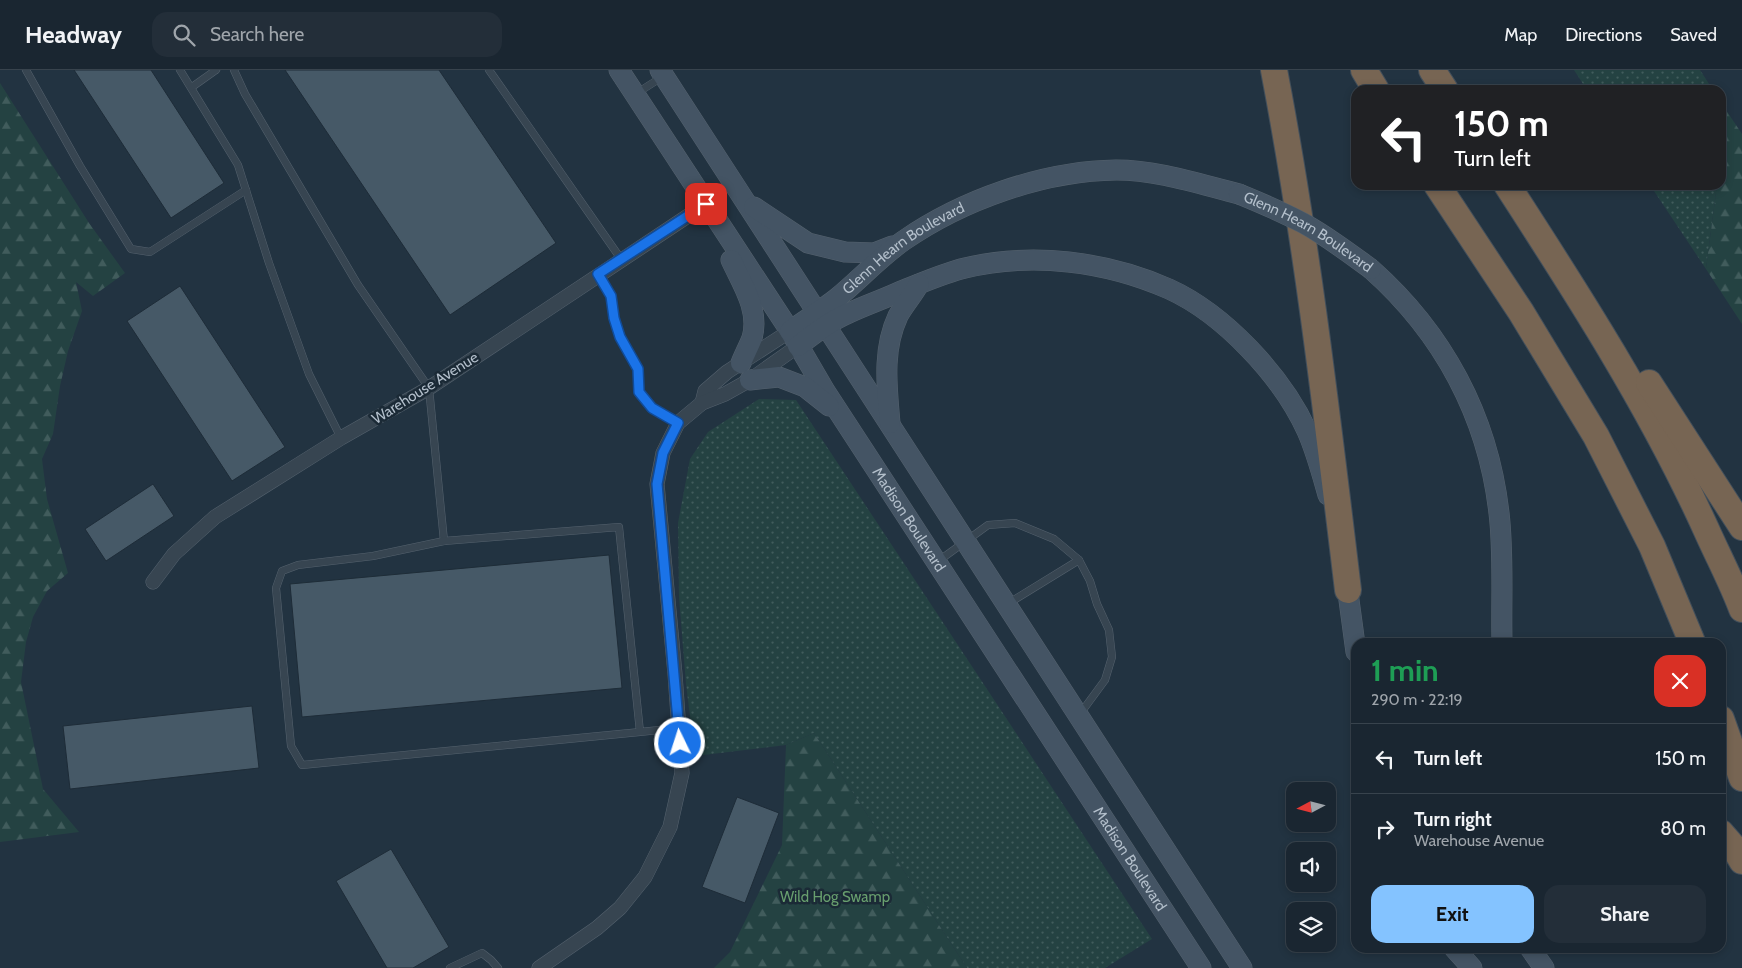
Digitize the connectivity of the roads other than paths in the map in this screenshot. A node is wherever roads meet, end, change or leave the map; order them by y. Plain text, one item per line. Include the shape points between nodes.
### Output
1 (26, 70) edge
2 (180, 70) edge
3 (216, 70) edge
4 (234, 70) edge
5 (489, 70) edge
6 (619, 70) edge
7 (1274, 70) edge
8 (1364, 70) edge
9 (1432, 70) edge
10 (665, 72) edge
11 (1373, 85) edge
12 (1442, 85) edge
13 (192, 87) junction
14 (635, 95) junction
15 (246, 190) junction
16 (1440, 190) edge
17 (1510, 190) edge
18 (745, 202) junction
19 (706, 204) junction
20 (900, 242) junction
21 (621, 259) junction
22 (598, 274) junction
23 (920, 284) junction
24 (1575, 290) junction
25 (821, 319) junction
26 (794, 338) junction
27 (745, 371) junction
28 (429, 388) junction
29 (702, 403) junction
30 (841, 415) junction
31 (678, 423) junction
32 (890, 425) junction
33 (341, 438) junction
34 (1742, 528) edge
35 (964, 540) junction
36 (444, 541) junction
37 (1079, 560) junction
38 (936, 562) junction
39 (153, 582) dead end
40 (1348, 590) junction
41 (1006, 604) junction
42 (1742, 609) edge
43 (1354, 638) edge
44 (1502, 638) edge
45 (1690, 638) edge
46 (1078, 716) junction
47 (678, 728) junction
48 (640, 732) junction
49 (1726, 733) edge
50 (1742, 778) edge
51 (1726, 839) edge
52 (1742, 861) edge
53 (1458, 953) edge
54 (1534, 953) edge
55 (450, 968) edge
56 (498, 968) edge
57 (539, 968) edge
58 (1202, 968) edge
59 (1242, 968) edge
60 (1472, 968) edge
61 (1544, 968) edge

1 - 15 lane via 131,249 150,252
2 - 13 lane
3 - 13 lane
4 - 28 lane via 358,285
5 - 21 lane
6 - 14 main road, Madison Boulevard
7 - 40 highway via 1315,322
8 - 11 highway
9 - 12 highway
10 - 14 lane
10 - 18 main road
13 - 15 lane via 238,165
14 - 19 main road, Madison Boulevard
15 - 33 lane via 309,374
16 - 45 highway via 1521,312 1596,436 1652,546
17 - 24 highway
18 - 20 main road via 808,243 845,252 874,253
18 - 25 main road
19 - 21 street, Warehouse Avenue
19 - 26 main road, Madison Boulevard
19 - 27 main road via 752,306 755,322
20 - 25 main road, Glenn Hearn Boulevard via 836,298
20 - 44 main road, Glenn Hearn Boulevard, bridge via 967,205 1037,181 1117,170 1180,179 1239,194 1275,209 1331,240 1371,269 1427,328 1449,362 1480,426 1499,514
21 - 22 street, Warehouse Avenue
22 - 28 street, Warehouse Avenue
22 - 31 lane via 611,296 620,337 638,369 639,392 652,408
23 - 25 main road, Glenn Hearn Boulevard via 848,313
23 - 32 main road via 898,316 889,344 886,375
23 - 40 main road, Glenn Hearn Boulevard via 964,268 1000,262 1072,262 1138,278 1170,290 1200,307 1246,346 1273,375 1307,431 1330,502
24 - 34 highway via 1602,309
24 - 42 highway via 1639,398 1687,488
25 - 26 main road, Glenn Hearn Boulevard
25 - 32 main road
26 - 27 street
26 - 27 street
26 - 30 main road, Madison Boulevard
27 - 29 street via 725,394
27 - 29 street via 727,372 705,392
27 - 30 main road via 779,377 805,387
28 - 33 street, Warehouse Avenue
28 - 36 lane
29 - 31 street
30 - 38 main road, Madison Boulevard
31 - 47 street via 663,453 657,484
32 - 35 main road
33 - 39 street, Warehouse Avenue via 215,517 174,554
35 - 37 lane via 988,524 1015,523 1054,539
35 - 38 lane
35 - 41 main road
36 - 48 lane via 619,527
36 - 48 lane via 373,556 298,565 282,571 276,588 291,746 302,765
37 - 41 lane
37 - 46 lane via 1109,630 1112,657 1105,680
38 - 58 main road, Madison Boulevard
40 - 43 main road, Glenn Hearn Boulevard
41 - 46 main road
46 - 59 main road
47 - 48 lane
47 - 57 street via 682,773 670,827 645,877 620,908 597,928
49 - 50 highway
51 - 52 highway
53 - 60 main road
54 - 61 main road
55 - 56 lane via 482,953

